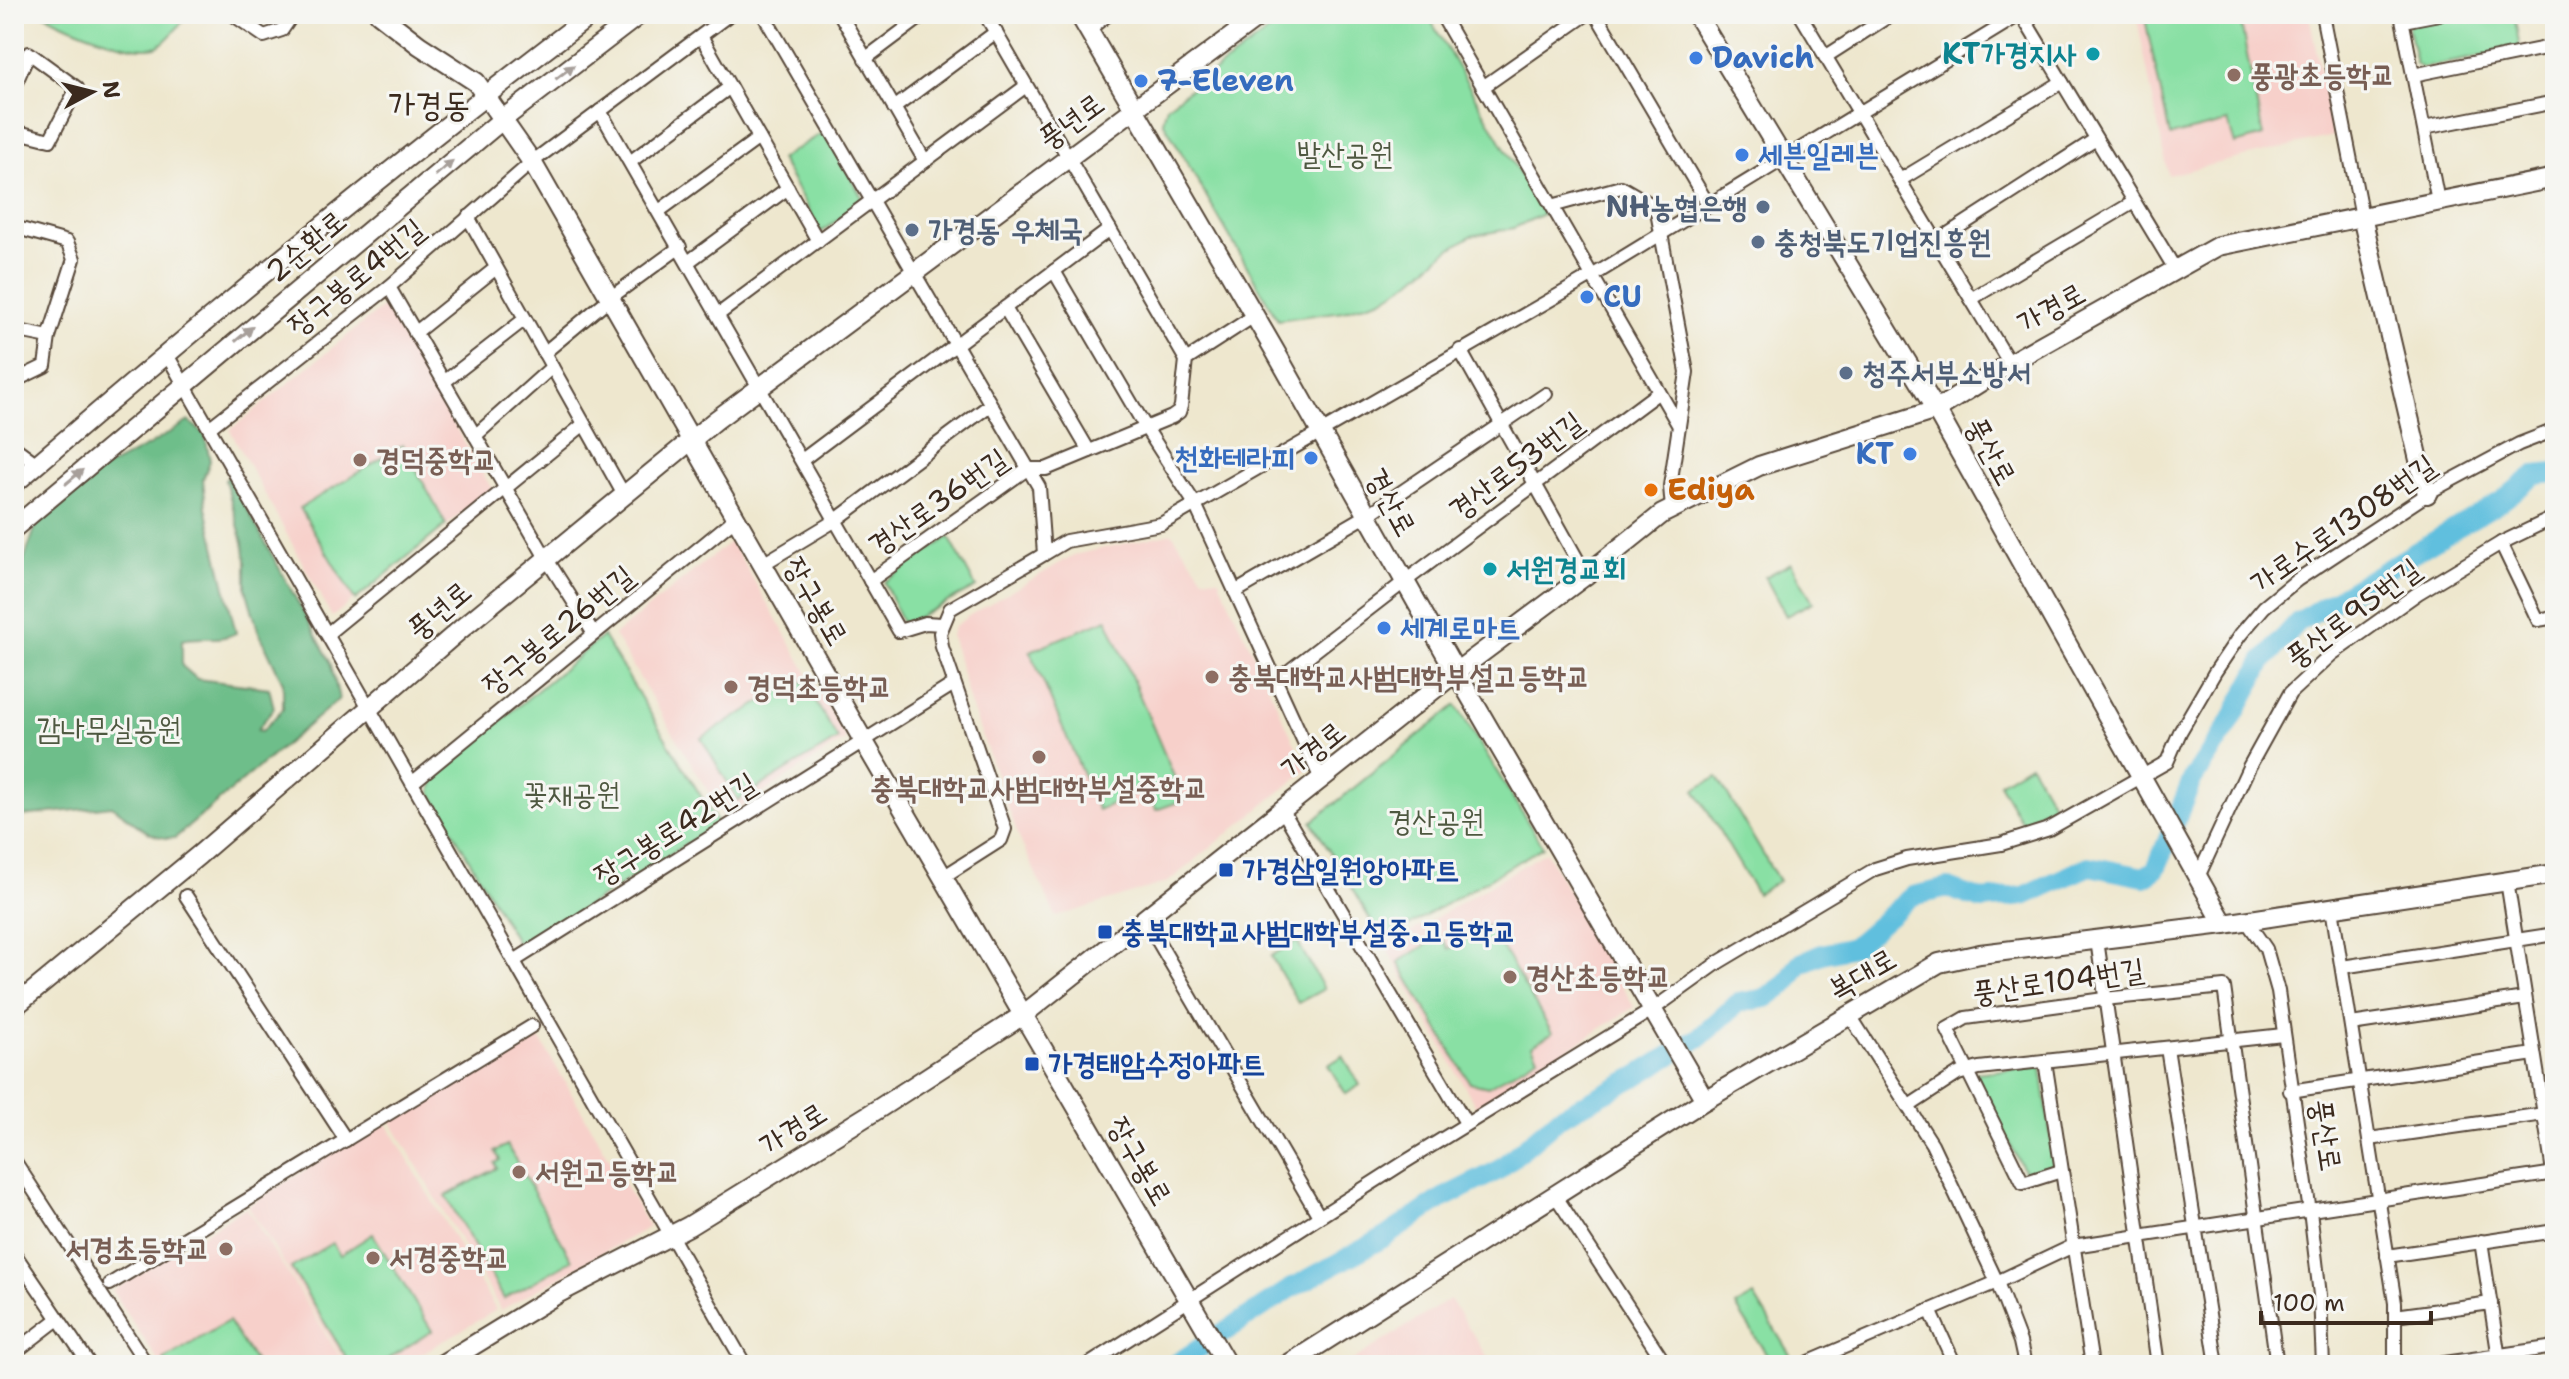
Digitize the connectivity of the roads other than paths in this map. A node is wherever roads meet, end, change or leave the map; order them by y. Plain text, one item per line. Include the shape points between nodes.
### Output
1 (232, 14) edge
2 (293, 14) edge
3 (379, 14) edge
4 (592, 14) edge
5 (640, 14) edge
6 (730, 14) edge
7 (763, 14) edge
8 (840, 14) edge
9 (925, 14) edge
10 (1109, 14) edge
11 (1262, 14) edge
12 (1441, 14) edge
13 (1587, 14) edge
14 (1596, 14) edge
15 (1696, 14) edge
16 (1800, 14) edge
17 (1892, 14) edge
18 (2021, 14) edge
19 (2322, 14) edge
20 (2439, 14) edge
21 (989, 15) edge
22 (2402, 18) edge
23 (1084, 22) edge
24 (996, 32) junction
25 (701, 36) junction
26 (2555, 46) edge
27 (1825, 57) junction
28 (865, 59) junction
29 (2413, 75) junction
30 (2062, 82) junction
31 (1026, 86) junction
32 (14, 87) edge
33 (730, 87) junction
34 (1483, 87) junction
35 (485, 94) junction
36 (2555, 102) edge
37 (894, 108) junction
38 (1134, 109) junction
39 (600, 111) junction
40 (1860, 113) junction
41 (503, 119) junction
42 (2424, 128) junction
43 (14, 131) edge
44 (759, 138) junction
45 (2096, 139) junction
46 (1068, 158) junction
47 (1784, 159) junction
48 (925, 161) junction
49 (532, 162) junction
50 (630, 162) junction
51 (2555, 178) edge
52 (1900, 180) junction
53 (788, 188) junction
54 (872, 201) junction
55 (2438, 201) junction
56 (2134, 202) junction
57 (1552, 206) junction
58 (1709, 206) junction
59 (659, 211) junction
60 (468, 217) junction
61 (2362, 217) junction
62 (14, 227) edge
63 (1110, 229) junction
64 (1661, 235) junction
65 (818, 241) junction
66 (1937, 241) junction
67 (680, 247) junction
68 (688, 262) junction
69 (496, 268) junction
70 (2175, 269) junction
71 (1054, 271) junction
72 (913, 273) junction
73 (1591, 274) junction
74 (389, 287) junction
75 (610, 298) junction
76 (1971, 299) junction
77 (1005, 308) junction
78 (719, 314) junction
79 (1254, 316) junction
80 (525, 319) junction
81 (14, 330) edge
82 (415, 333) junction
83 (49, 337) junction
84 (955, 345) junction
85 (1460, 350) junction
86 (166, 353) junction
87 (544, 353) junction
88 (1186, 360) junction
89 (2010, 364) junction
90 (552, 367) junction
91 (14, 381) edge
92 (444, 382) junction
93 (184, 384) junction
94 (760, 387) junction
95 (1659, 392) junction
96 (1546, 394) dead end
97 (990, 405) junction
98 (1936, 410) junction
99 (584, 424) junction
100 (1501, 424) junction
101 (1679, 426) junction
102 (209, 428) junction
103 (1146, 428) junction
104 (2555, 430) edge
105 (1320, 432) junction
106 (475, 436) junction
107 (692, 440) junction
108 (14, 447) edge
109 (1089, 451) junction
110 (802, 460) junction
111 (37, 464) junction
112 (1027, 469) junction
113 (14, 484) edge
114 (1535, 484) junction
115 (505, 489) junction
116 (2427, 494) junction
117 (624, 495) junction
118 (1195, 504) junction
119 (1672, 509) junction
120 (1366, 516) junction
121 (2555, 517) edge
122 (736, 518) junction
123 (836, 520) junction
124 (14, 528) edge
125 (2501, 543) junction
126 (1044, 554) junction
127 (546, 558) junction
128 (763, 564) junction
129 (1586, 575) junction
130 (870, 581) junction
131 (1404, 582) junction
132 (1235, 592) junction
133 (2555, 617) edge
134 (942, 624) junction
135 (327, 634) junction
136 (594, 634) junction
137 (1456, 672) junction
138 (1276, 681) junction
139 (954, 684) junction
140 (368, 707) junction
141 (863, 740) junction
142 (2142, 778) junction
143 (1321, 779) junction
144 (412, 783) junction
145 (1283, 811) junction
146 (2195, 872) junction
147 (2555, 874) edge
148 (943, 877) junction
149 (2507, 881) junction
150 (186, 896) dead end
151 (2332, 908) junction
152 (1145, 919) junction
153 (2246, 920) junction
154 (2224, 924) junction
155 (2555, 934) edge
156 (2097, 940) junction
157 (2516, 942) junction
158 (514, 961) junction
159 (2342, 967) junction
160 (2525, 998) junction
161 (2104, 999) junction
162 (14, 1007) edge
163 (1654, 1013) junction
164 (1849, 1014) junction
165 (1023, 1015) junction
166 (2351, 1024) junction
167 (532, 1026) dead end
168 (2283, 1035) junction
169 (2233, 1040) junction
170 (2167, 1048) junction
171 (2112, 1053) junction
172 (2534, 1054) junction
173 (2045, 1061) junction
174 (1967, 1071) junction
175 (2359, 1080) junction
176 (2290, 1091) junction
177 (1701, 1093) junction
178 (1909, 1106) junction
179 (2544, 1114) junction
180 (1466, 1123) junction
181 (2369, 1139) junction
182 (346, 1140) junction
183 (14, 1160) edge
184 (2061, 1171) junction
185 (2555, 1177) edge
186 (1555, 1195) junction
187 (2379, 1198) junction
188 (2309, 1210) junction
189 (1319, 1216) junction
190 (2258, 1217) junction
191 (2195, 1226) junction
192 (2555, 1231) edge
193 (671, 1235) junction
194 (2138, 1235) junction
195 (2481, 1241) junction
196 (2073, 1246) junction
197 (14, 1253) edge
198 (2387, 1256) junction
199 (18, 1270) edge
200 (1997, 1282) junction
201 (110, 1284) dead end
202 (1189, 1302) junction
203 (2491, 1303) junction
204 (1930, 1310) junction
205 (2395, 1316) junction
206 (58, 1319) junction
207 (2555, 1347) edge
208 (14, 1353) edge
209 (2500, 1360) edge
210 (451, 1362) edge
211 (90, 1365) edge
212 (147, 1365) edge
213 (745, 1365) edge
214 (1088, 1365) edge
215 (1227, 1365) edge
216 (1287, 1365) edge
217 (1666, 1365) edge
218 (1802, 1365) edge
219 (1955, 1365) edge
220 (2025, 1365) edge
221 (2092, 1365) edge
222 (2158, 1365) edge
223 (2217, 1365) edge
224 (2277, 1365) edge
225 (2323, 1365) edge
226 (2395, 1365) edge
227 (2431, 1365) edge

1 - 2 street via 264,36 282,30
3 - 35 street, 장구봉로 via 476,82
4 - 35 street, 2순환로
41 -> 5 street, 2순환로
6 - 25 street, 장구봉로4번길
7 - 54 street
8 - 28 street
9 - 28 street
10 - 23 street
11 - 38 street, 풍년로
12 - 34 street
13 - 34 street
14 - 58 street
15 - 47 street, 풍산로
16 - 27 street
17 - 27 street
18 - 30 street
18 - 40 street
19 - 61 street
20 - 22 street
21 - 24 street
22 - 29 street
23 - 38 street, 경산로
24 - 31 street
24 - 37 street
25 - 33 street
25 - 39 street, 장구봉로4번길
26 - 29 street
27 - 40 street
28 - 37 street
29 - 42 street
30 - 45 street
30 - 52 street
31 - 46 street
31 - 48 street
32 - 43 street via 29,53 77,88 50,140
33 - 44 street
33 - 50 street
34 - 57 street
35 - 41 street, 장구봉로
35 - 86 street, 2순환로
36 - 42 street
37 - 48 street
38 - 46 street, 풍년로
38 - 79 street, 경산로
39 - 49 street, 장구봉로4번길
39 - 50 street
40 - 47 street
40 - 52 street
41 - 49 street, 장구봉로
93 -> 41 street, 2순환로
42 - 55 street
44 - 53 street
44 - 59 street
45 - 56 street
45 - 66 street
46 - 63 street
46 - 72 street, 풍년로
47 - 58 street
47 - 98 street, 풍산로
48 - 54 street
49 - 60 street, 장구봉로4번길
49 - 75 street, 장구봉로
50 - 59 street
51 - 55 street, 가경로
52 - 66 street
53 - 65 street
53 - 68 street
54 - 65 street
54 - 72 street
55 - 61 street, 가경로
56 - 70 street
56 - 76 street
57 - 64 street via 1621,187 1652,205
57 - 73 street
58 - 64 street
59 - 67 street
60 - 69 street
60 - 74 street, 장구봉로4번길
61 - 70 street, 가경로 via 2218,246
61 - 116 street
62 - 83 street via 67,242 74,259
63 - 71 street
63 - 88 street
64 - 73 street
64 - 101 street via 1687,372
65 - 78 street
66 - 76 street
67 - 68 street
67 - 75 street
68 - 78 street
69 - 80 street
69 - 82 street
70 - 89 street, 가경로
71 - 77 street
71 - 103 street
72 - 84 street
72 - 94 street, 풍년로
73 - 85 street
73 - 95 street
74 - 82 street
74 - 102 street, 장구봉로4번길
75 - 87 street
75 - 107 street, 장구봉로
76 - 89 street
77 - 84 street
77 - 109 street
78 - 94 street
79 - 88 street
79 - 105 street, 경산로
80 - 87 street
80 - 92 street
81 - 83 street
82 - 92 street
83 - 91 street via 45,366
84 - 97 street
84 - 110 street
85 - 100 street
85 - 105 street
86 - 93 street
86 - 111 street, 2순환로
87 - 90 street
88 - 103 street, 경산로36번길 via 1179,412
89 - 98 street, 가경로
90 - 99 street
90 - 106 street
92 - 106 street
93 - 102 street
124 -> 93 street, 2순환로
94 - 107 street, 풍년로
94 - 110 street
95 - 101 street
95 - 114 street, 경산로53번길
96 - 100 street
97 - 112 street
97 - 123 street
98 - 119 street, 가경로 via 1759,466
98 - 142 street, 풍산로
99 - 115 street
99 - 117 street
100 - 114 street
100 - 120 street
101 - 119 street
102 - 135 street
103 - 109 street, 경산로36번길
103 - 118 street
104 - 116 street, 가로수로1308번길
105 - 118 street
105 - 120 street, 경산로
106 - 115 street
107 - 117 street, 풍년로
107 - 122 street, 장구봉로
108 - 111 street
109 - 112 street, 경산로36번길 via 1046,469
110 - 123 street
111 - 113 street, 2순환로
112 - 126 street via 1039,487
112 - 130 street, 경산로36번길
114 - 129 street
114 - 131 street, 경산로53번길
115 - 127 street
115 - 135 street
116 - 142 street, 가로수로1308번길 via 2264,607 2215,672 2167,762
117 - 127 street, 풍년로
118 - 126 street via 1161,524 1066,541
118 - 132 street
119 - 129 street, 가경로
120 - 131 street, 경산로
120 - 132 street
121 - 125 street, 풍산로95번길
122 - 128 street, 장구봉로
122 - 136 street, 장구봉로26번길
123 - 128 street
123 - 130 street
125 - 133 street via 2538,620
125 - 146 street, 풍산로95번길 via 2332,654 2290,693
126 - 134 street via 950,609
127 - 136 street
127 - 140 street, 풍년로
128 - 141 street, 장구봉로
129 - 137 street, 가경로
130 - 134 street via 899,631
131 - 137 street, 경산로
131 - 138 street, 경산로53번길
132 - 138 street
134 - 139 street via 942,647
135 - 140 street
136 - 144 street, 장구봉로26번길
137 - 143 street, 가경로
137 - 163 street, 경산로
138 - 143 street
139 - 141 street, 장구봉로42번길
139 - 148 street via 1005,829 1001,840
140 - 144 street
140 - 162 street, 풍년로
141 - 148 street, 장구봉로
141 - 158 street, 장구봉로42번길
142 - 146 street, 풍산로
142 - 163 street, 가로수로1308번길 via 2026,837 1875,869 1719,962
143 - 145 street, 가경로
144 - 158 street
145 - 152 street, 가경로
145 - 180 street
146 - 154 street, 풍산로
147 - 149 street, 복대로
148 - 165 street, 장구봉로
149 - 151 street, 복대로
149 - 157 street
150 - 182 street
151 - 153 street, 복대로
151 - 159 street
152 - 165 street, 가경로
152 - 189 street
153 - 154 street, 복대로
153 - 168 street, 풍산로 via 2266,949
154 - 156 street, 복대로
155 - 157 street
156 - 161 street
156 - 164 street, 복대로 via 1939,963
157 - 159 street
157 - 160 street
158 - 193 street
159 - 166 street
160 - 166 street
160 - 172 street
161 - 169 street, 풍산로104번길 via 2224,987
161 - 171 street
161 - 174 street, 풍산로104번길 via 1966,1018 1947,1029
163 - 177 street, 경산로
163 - 180 street, 가로수로1308번길
164 - 177 street, 복대로
164 - 178 street
165 - 193 street, 가경로
165 - 202 street, 장구봉로
166 - 175 street
167 - 182 street
168 - 169 street
168 - 176 street, 풍산로
169 - 170 street
169 - 190 street
170 - 171 street
170 - 191 street
171 - 173 street
171 - 194 street
172 - 175 street
172 - 179 street
173 - 174 street
173 - 184 street
174 - 178 street
174 - 184 street via 2023,1183
175 - 176 street
175 - 181 street
176 - 188 street, 풍산로
177 - 186 street, 복대로
178 - 200 street
179 - 181 street
179 - 185 street
180 - 189 street, 가로수로1308번길
181 - 187 street
182 - 201 street
183 - 212 street
184 - 196 street
185 - 187 street
186 - 216 street, 복대로
186 - 217 street
187 - 188 street
187 - 198 street
188 - 190 street
188 - 225 street, 풍산로
189 - 202 street, 가로수로1308번길
190 - 191 street
190 - 224 street
191 - 194 street
191 - 223 street
192 - 195 street
193 - 210 street, 가경로 via 557,1294
193 - 213 street
194 - 196 street
194 - 222 street
195 - 198 street
195 - 203 street
196 - 200 street
196 - 221 street
197 - 199 street
198 - 205 street
199 - 206 street
200 - 204 street
200 - 220 street
202 - 214 street, 가로수로1308번길
202 - 215 street, 장구봉로
203 - 205 street
203 - 209 street
204 - 218 street
204 - 219 street
205 - 226 street
206 - 208 street
206 - 211 street
207 - 209 street
209 - 227 street

